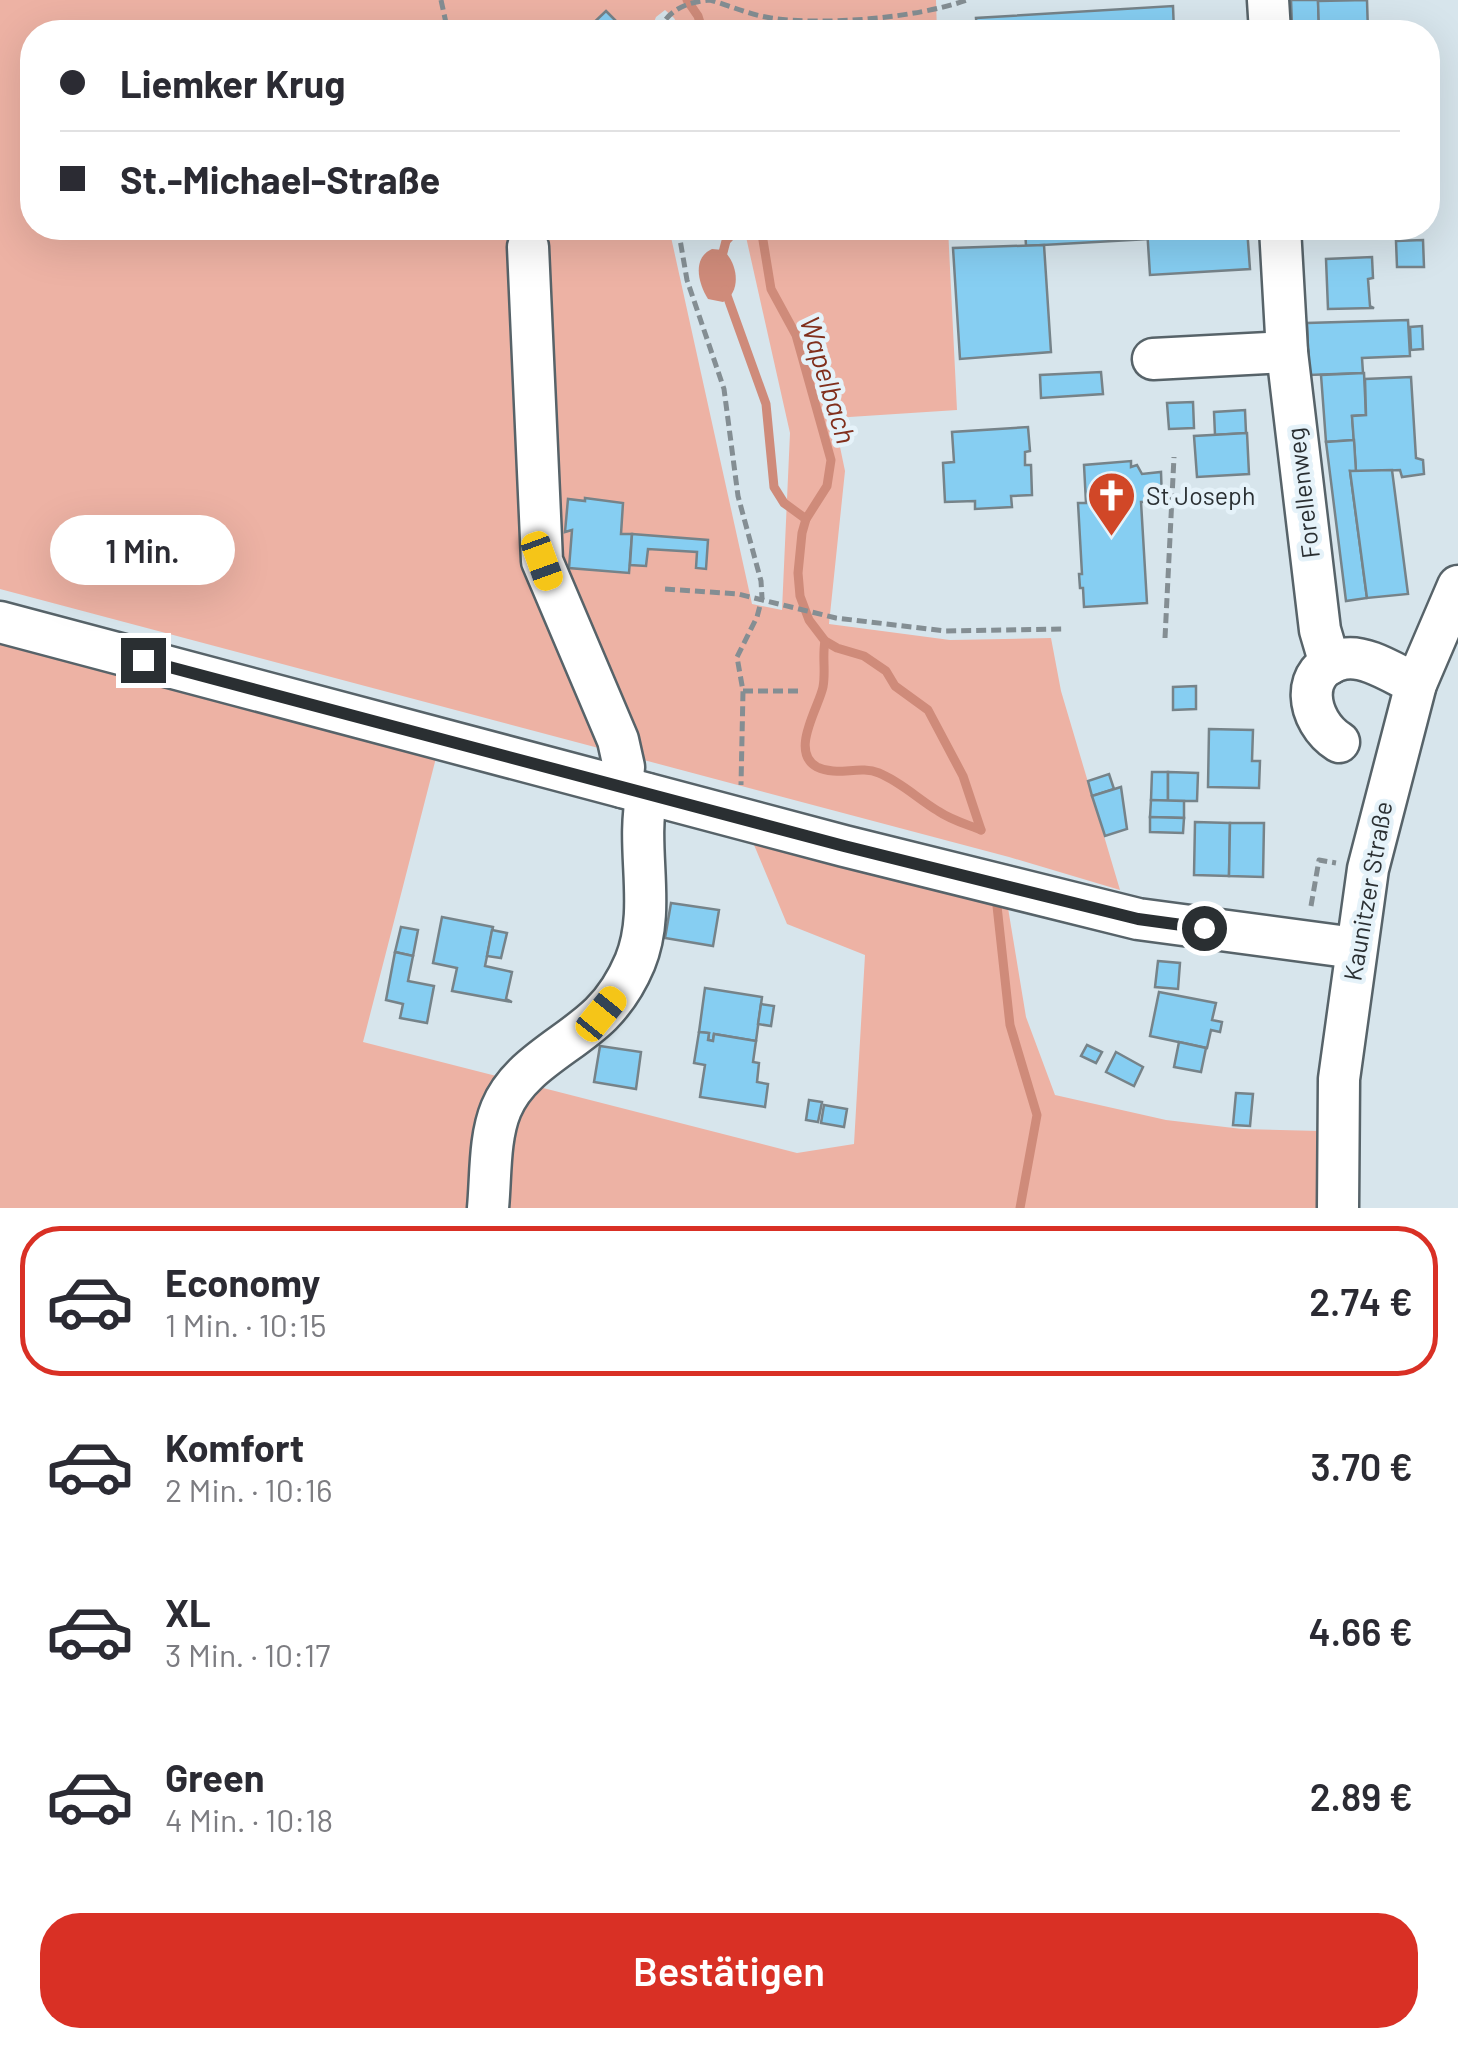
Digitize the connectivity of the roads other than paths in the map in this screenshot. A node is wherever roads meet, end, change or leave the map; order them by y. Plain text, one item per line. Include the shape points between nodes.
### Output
1 (1281, 240) edge
2 (528, 246) dead end
3 (1286, 352) junction
4 (1153, 359) dead end
5 (1458, 586) edge
6 (0, 622) edge
7 (1330, 664) junction
8 (1416, 684) junction
9 (1338, 742) dead end
10 (635, 790) junction
11 (1355, 948) junction
12 (488, 1208) edge
13 (1338, 1208) edge

1 - 3 street, Forellenweg
2 - 10 street via 542,561
3 - 4 street
3 - 7 street, Forellenweg via 1320,630
5 - 8 street, Kaunitzer Straße
6 - 10 street
7 - 8 street via 1358,658
7 - 9 street via 1315,680 1312,709
8 - 11 street, Kaunitzer Straße via 1382,805
10 - 11 street via 1138,919
10 - 12 street via 646,894 636,960 601,1014 511,1091 496,1125
11 - 13 street, Kaunitzer Straße via 1340,1079

